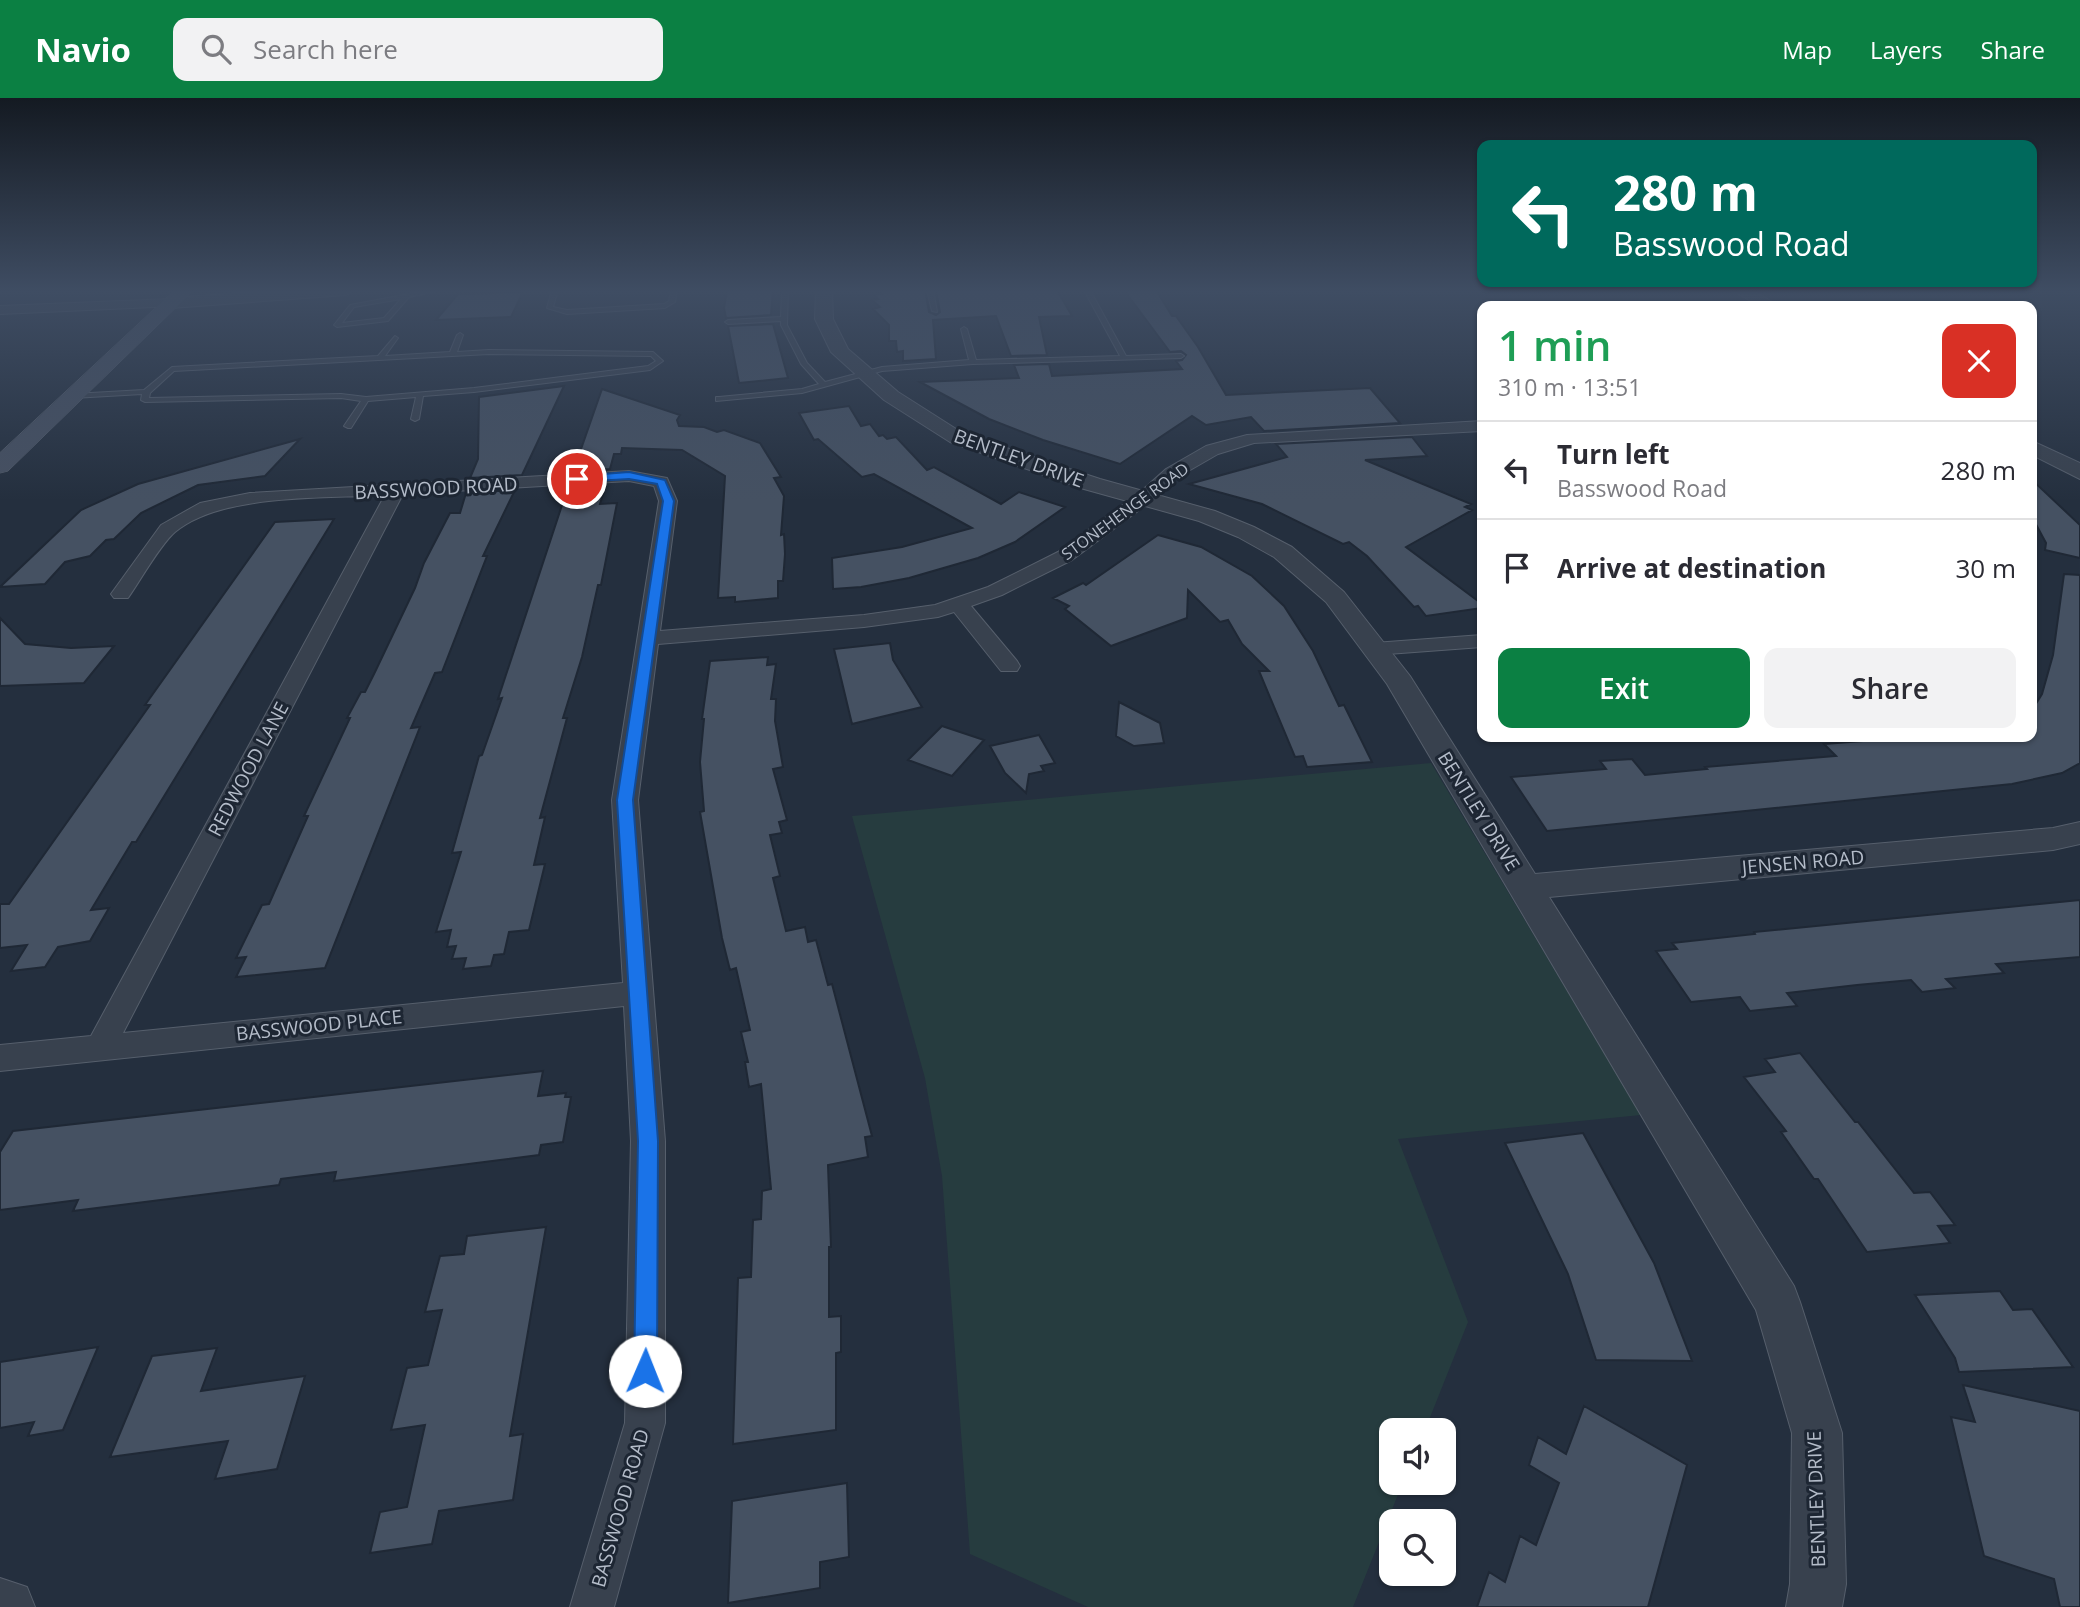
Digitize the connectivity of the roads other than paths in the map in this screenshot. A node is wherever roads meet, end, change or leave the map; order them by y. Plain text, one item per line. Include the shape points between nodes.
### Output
1 (110, 360) edge
2 (334, 360) edge
3 (659, 360) edge
4 (802, 360) edge
5 (849, 360) edge
6 (1053, 360) edge
7 (973, 362) joint
8 (862, 372) junction
9 (824, 384) junction
10 (146, 391) junction
11 (420, 394) junction
12 (73, 396) junction
13 (366, 399) junction
14 (719, 399) dead end
15 (415, 419) dead end
16 (348, 426) dead end
17 (1474, 427) edge
18 (2037, 450) edge
19 (0, 466) edge
20 (2080, 472) edge
21 (396, 491) junction
22 (1144, 498) junction
23 (121, 594) dead end
24 (958, 604) junction
25 (648, 638) junction
26 (1477, 641) edge
27 (1374, 649) junction
28 (1009, 666) dead end
29 (2080, 833) edge
30 (1525, 887) junction
31 (638, 993) junction
32 (100, 1048) junction
33 (0, 1058) edge
34 (0, 1606) edge
35 (7, 1607) edge
36 (592, 1607) edge
37 (1814, 1607) edge

1 - 12 main road
2 - 10 lane via 172,369
3 - 11 lane via 650,368
4 - 9 lane
5 - 8 street, BENTLEY DRIVE
6 - 7 lane
7 - 8 lane
8 - 9 lane
8 - 22 street, BENTLEY DRIVE via 957,438 1092,485
9 - 14 lane via 802,391
10 - 12 lane
10 - 13 lane via 145,400
11 - 13 lane
11 - 15 lane
12 - 19 main road
13 - 16 lane
17 - 22 street, STONEHENGE ROAD via 1253,438 1212,450
18 - 20 street
21 - 23 street, BASSWOOD ROAD via 250,498 206,507 168,529
21 - 25 street, BASSWOOD ROAD via 629,476 661,482 668,501
21 - 32 street, REDWOOD LANE
22 - 24 street, STONEHENGE ROAD via 1065,556
22 - 27 street, BENTLEY DRIVE via 1207,516 1283,552 1335,597
24 - 25 street, STONEHENGE ROAD via 864,621
24 - 28 street
25 - 31 street, BASSWOOD ROAD via 625,800
26 - 27 street
27 - 30 street, BENTLEY DRIVE
29 - 30 street, JENSEN ROAD
30 - 37 street, BENTLEY DRIVE via 1777,1303 1817,1433 1818,1584
31 - 32 street, BASSWOOD PLACE
31 - 36 street, BASSWOOD ROAD via 648,1141 645,1423
32 - 33 street, BASSWOOD PLACE
34 - 35 street

